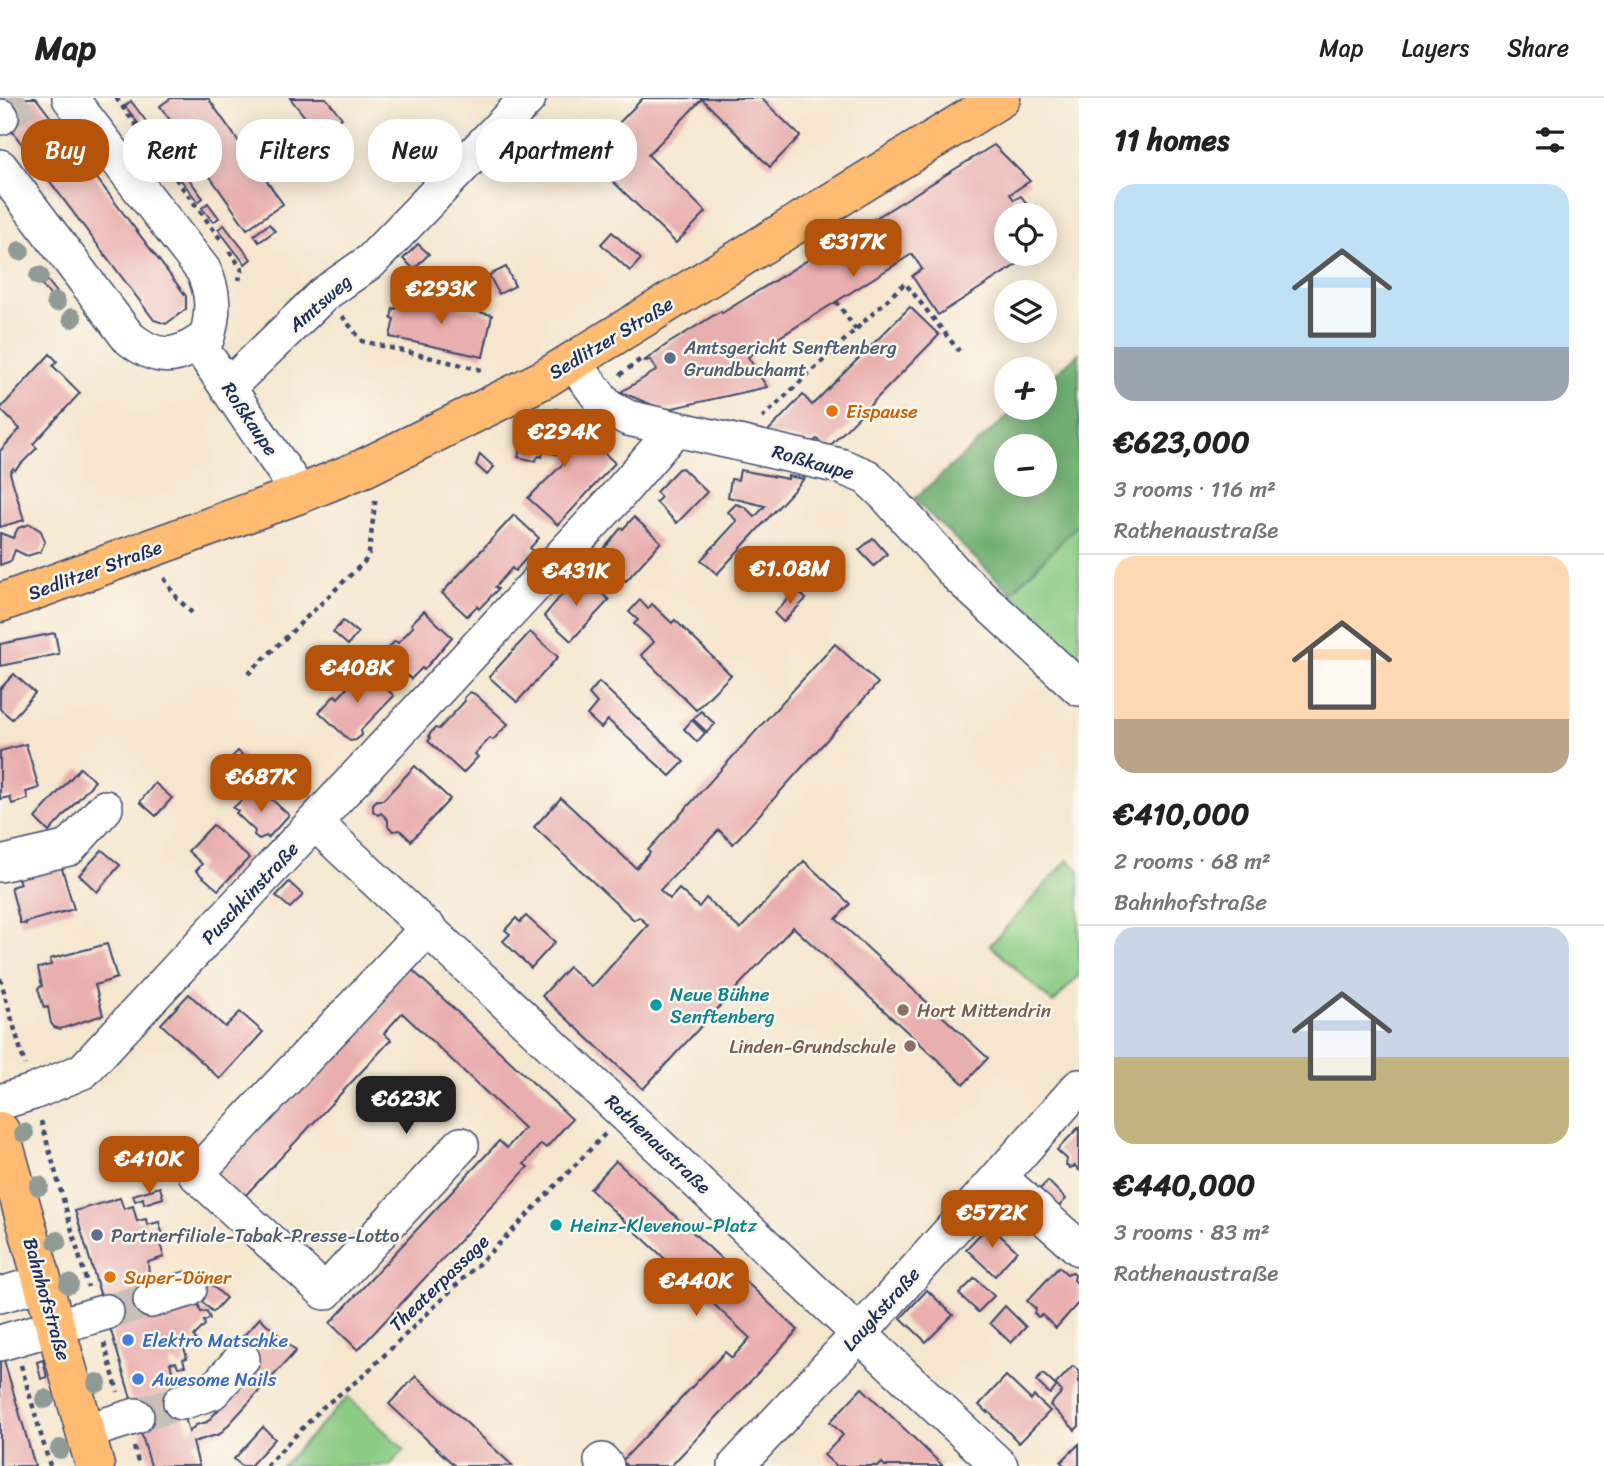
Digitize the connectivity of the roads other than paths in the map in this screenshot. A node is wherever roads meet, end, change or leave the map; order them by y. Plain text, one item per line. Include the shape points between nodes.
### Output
1 (70, 98) edge
2 (528, 98) edge
3 (1001, 98) edge
4 (0, 167) edge
5 (198, 344) junction
6 (573, 362) junction
7 (228, 387) junction
8 (674, 430) junction
9 (300, 495) junction
10 (0, 603) edge
11 (1079, 688) edge
12 (105, 808) dead end
13 (315, 823) junction
14 (0, 864) edge
15 (428, 928) junction
16 (1079, 1087) edge
17 (0, 1102) edge
18 (0, 1131) edge
19 (461, 1146) dead end
20 (5, 1172) edge
21 (999, 1177) junction
22 (1079, 1248) edge
23 (42, 1283) junction
24 (189, 1289) dead end
25 (0, 1295) edge
26 (152, 1300) tunnel mouth
27 (101, 1314) tunnel mouth
28 (54, 1328) junction
29 (859, 1334) junction
30 (7, 1341) edge
31 (242, 1359) dead end
32 (181, 1402) tunnel mouth
33 (131, 1417) tunnel mouth
34 (90, 1449) edge
35 (736, 1466) edge
36 (1000, 1466) edge

1 - 5 street via 203,270 213,309 207,337
2 - 7 street, Amtsweg via 371,261 324,294
3 - 6 main road, Sedlitzer Straße
4 - 5 street via 128,337 154,353 170,355
5 - 7 street, Roßkaupe
6 - 8 street, Roßkaupe via 615,413
6 - 9 main road, Sedlitzer Straße via 364,468
7 - 9 street, Roßkaupe
8 - 11 street, Roßkaupe via 840,466 867,478 956,574
8 - 13 street, Puschkinstraße
9 - 10 main road, Sedlitzer Straße
12 - 14 street via 69,848
13 - 15 street, Rathenaustraße
13 - 17 street, Puschkinstraße via 83,1071
15 - 19 street via 196,1174 325,1292
15 - 29 street, Rathenaustraße
16 - 21 street, Laugkstraße
18 - 20 main road, Bahnhofstraße
20 - 23 main road, Bahnhofstraße
21 - 22 street
21 - 29 street, Laugkstraße
23 - 25 street
23 - 28 main road, Bahnhofstraße
24 - 26 street
27 - 28 street
28 - 30 street
28 - 34 main road, Bahnhofstraße
29 - 35 street, Laugkstraße
29 - 36 street, Rathenaustraße
31 - 32 street via 212,1392
33 - 34 street

